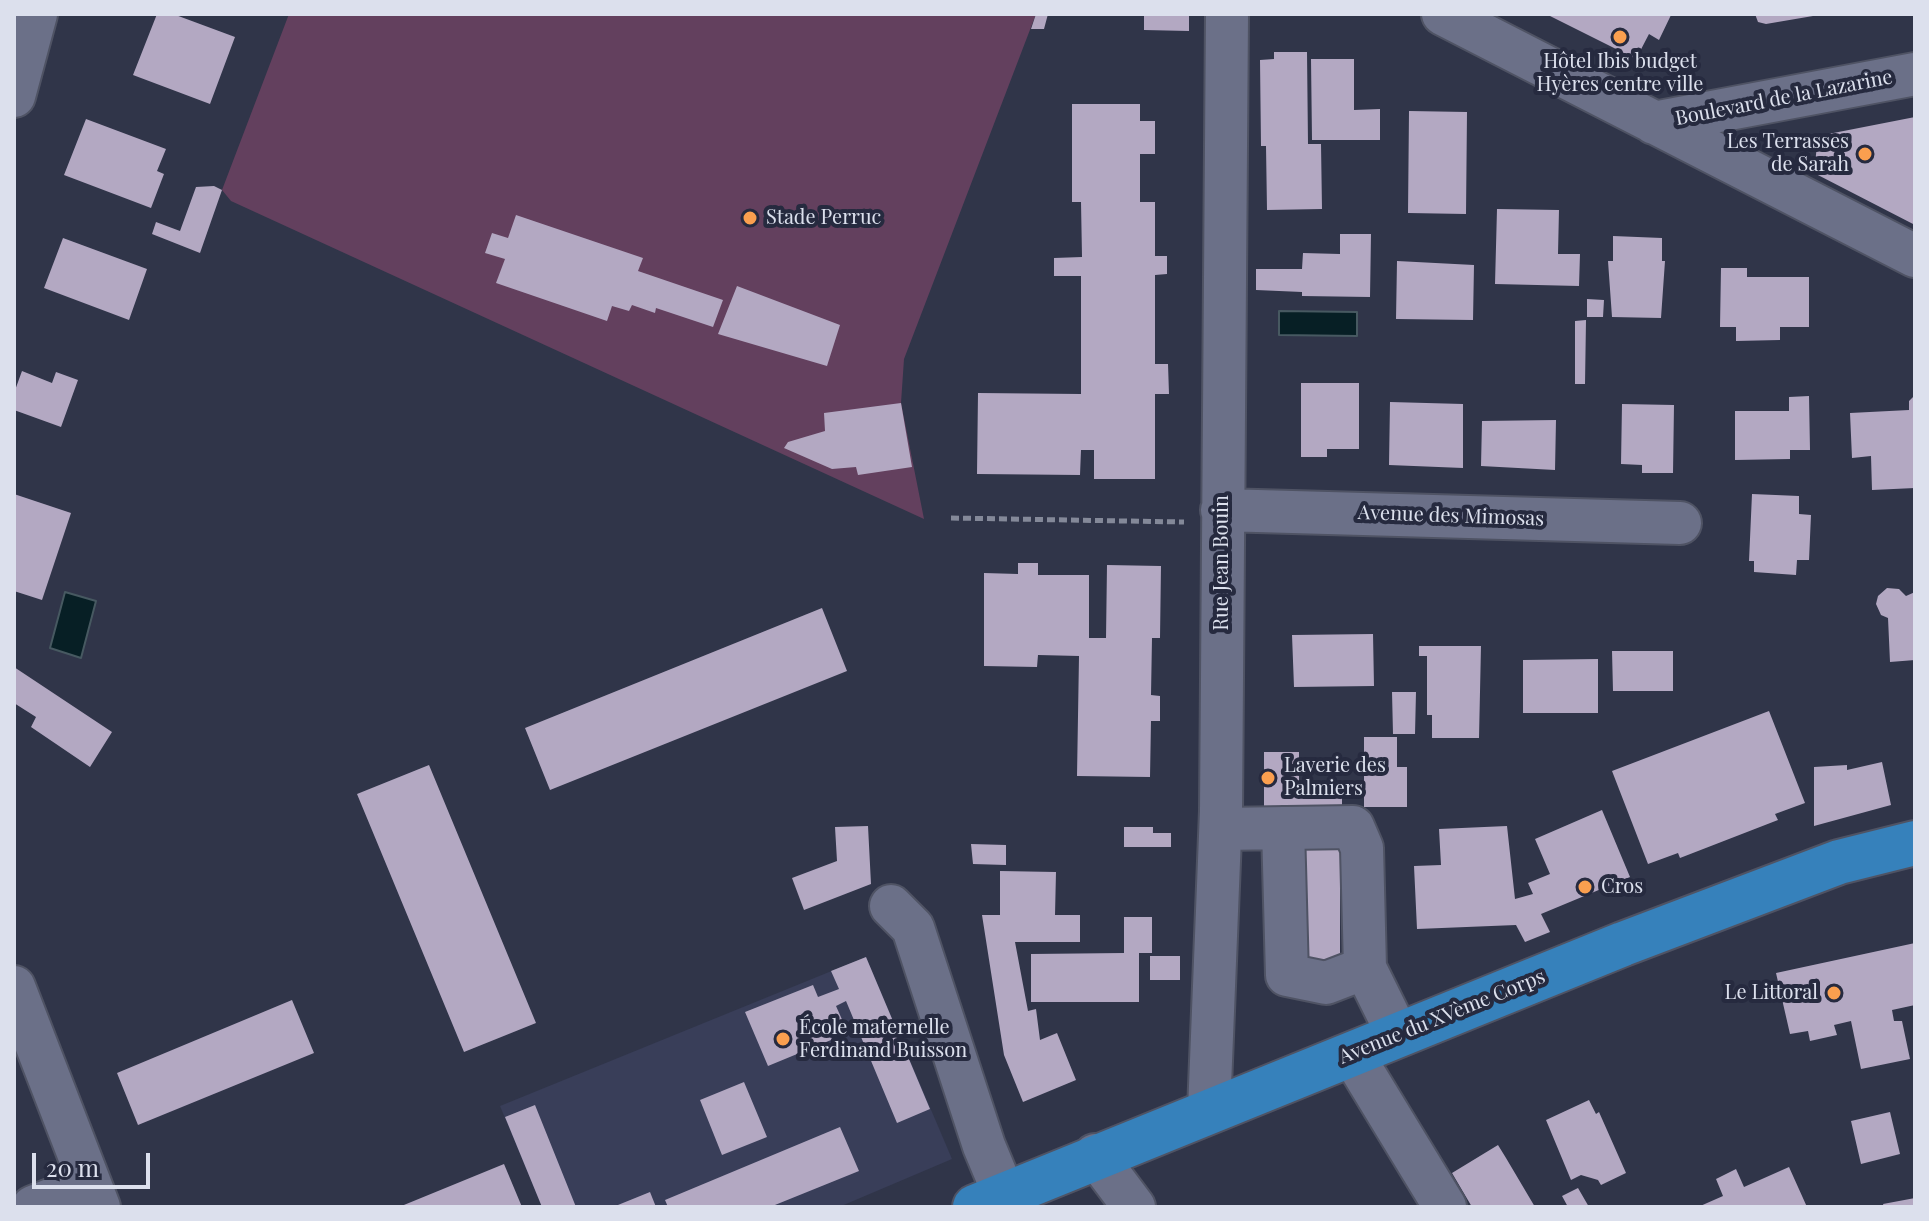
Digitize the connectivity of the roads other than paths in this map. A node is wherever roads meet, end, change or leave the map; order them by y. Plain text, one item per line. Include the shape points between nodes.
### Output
1 (36, 14) edge
2 (1227, 14) edge
3 (1443, 14) edge
4 (1915, 74) edge
5 (14, 96) edge
6 (1654, 123) junction
7 (1915, 256) edge
8 (1209, 516) junction
9 (1680, 523) dead end
10 (1283, 828) junction
11 (1221, 829) junction
12 (1915, 843) edge
13 (891, 906) dead end
14 (1365, 968) junction
15 (14, 987) edge
16 (1398, 1035) junction
17 (1352, 1054) junction
18 (26, 1055) edge
19 (1209, 1111) junction
20 (1095, 1155) junction
21 (95, 1196) edge
22 (989, 1201) edge
23 (33, 1207) edge
24 (1134, 1207) edge
25 (1445, 1207) edge

1 - 5 street
2 - 8 street, Rue Jean Bouin
3 - 6 street
4 - 6 street, Boulevard de la Lazarine
6 - 7 street
8 - 9 street, Avenue des Mimosas
8 - 11 street, Rue Jean Bouin
10 - 11 street
10 - 14 street via 1353,827 1362,848
10 - 14 street via 1287,975 1326,983
11 - 19 street, Rue Jean Bouin
12 - 16 main road, Avenue du XVème Corps via 1839,862 1720,906
13 - 22 street via 913,928 984,1146
14 - 16 street
15 - 18 street
16 - 17 main road, Avenue du XVème Corps
17 - 19 main road, Avenue du XVème Corps
17 - 25 street
18 - 21 street
19 - 20 main road, Avenue du XVème Corps
20 - 22 main road, Avenue du XVème Corps
20 - 24 street
21 - 23 street

